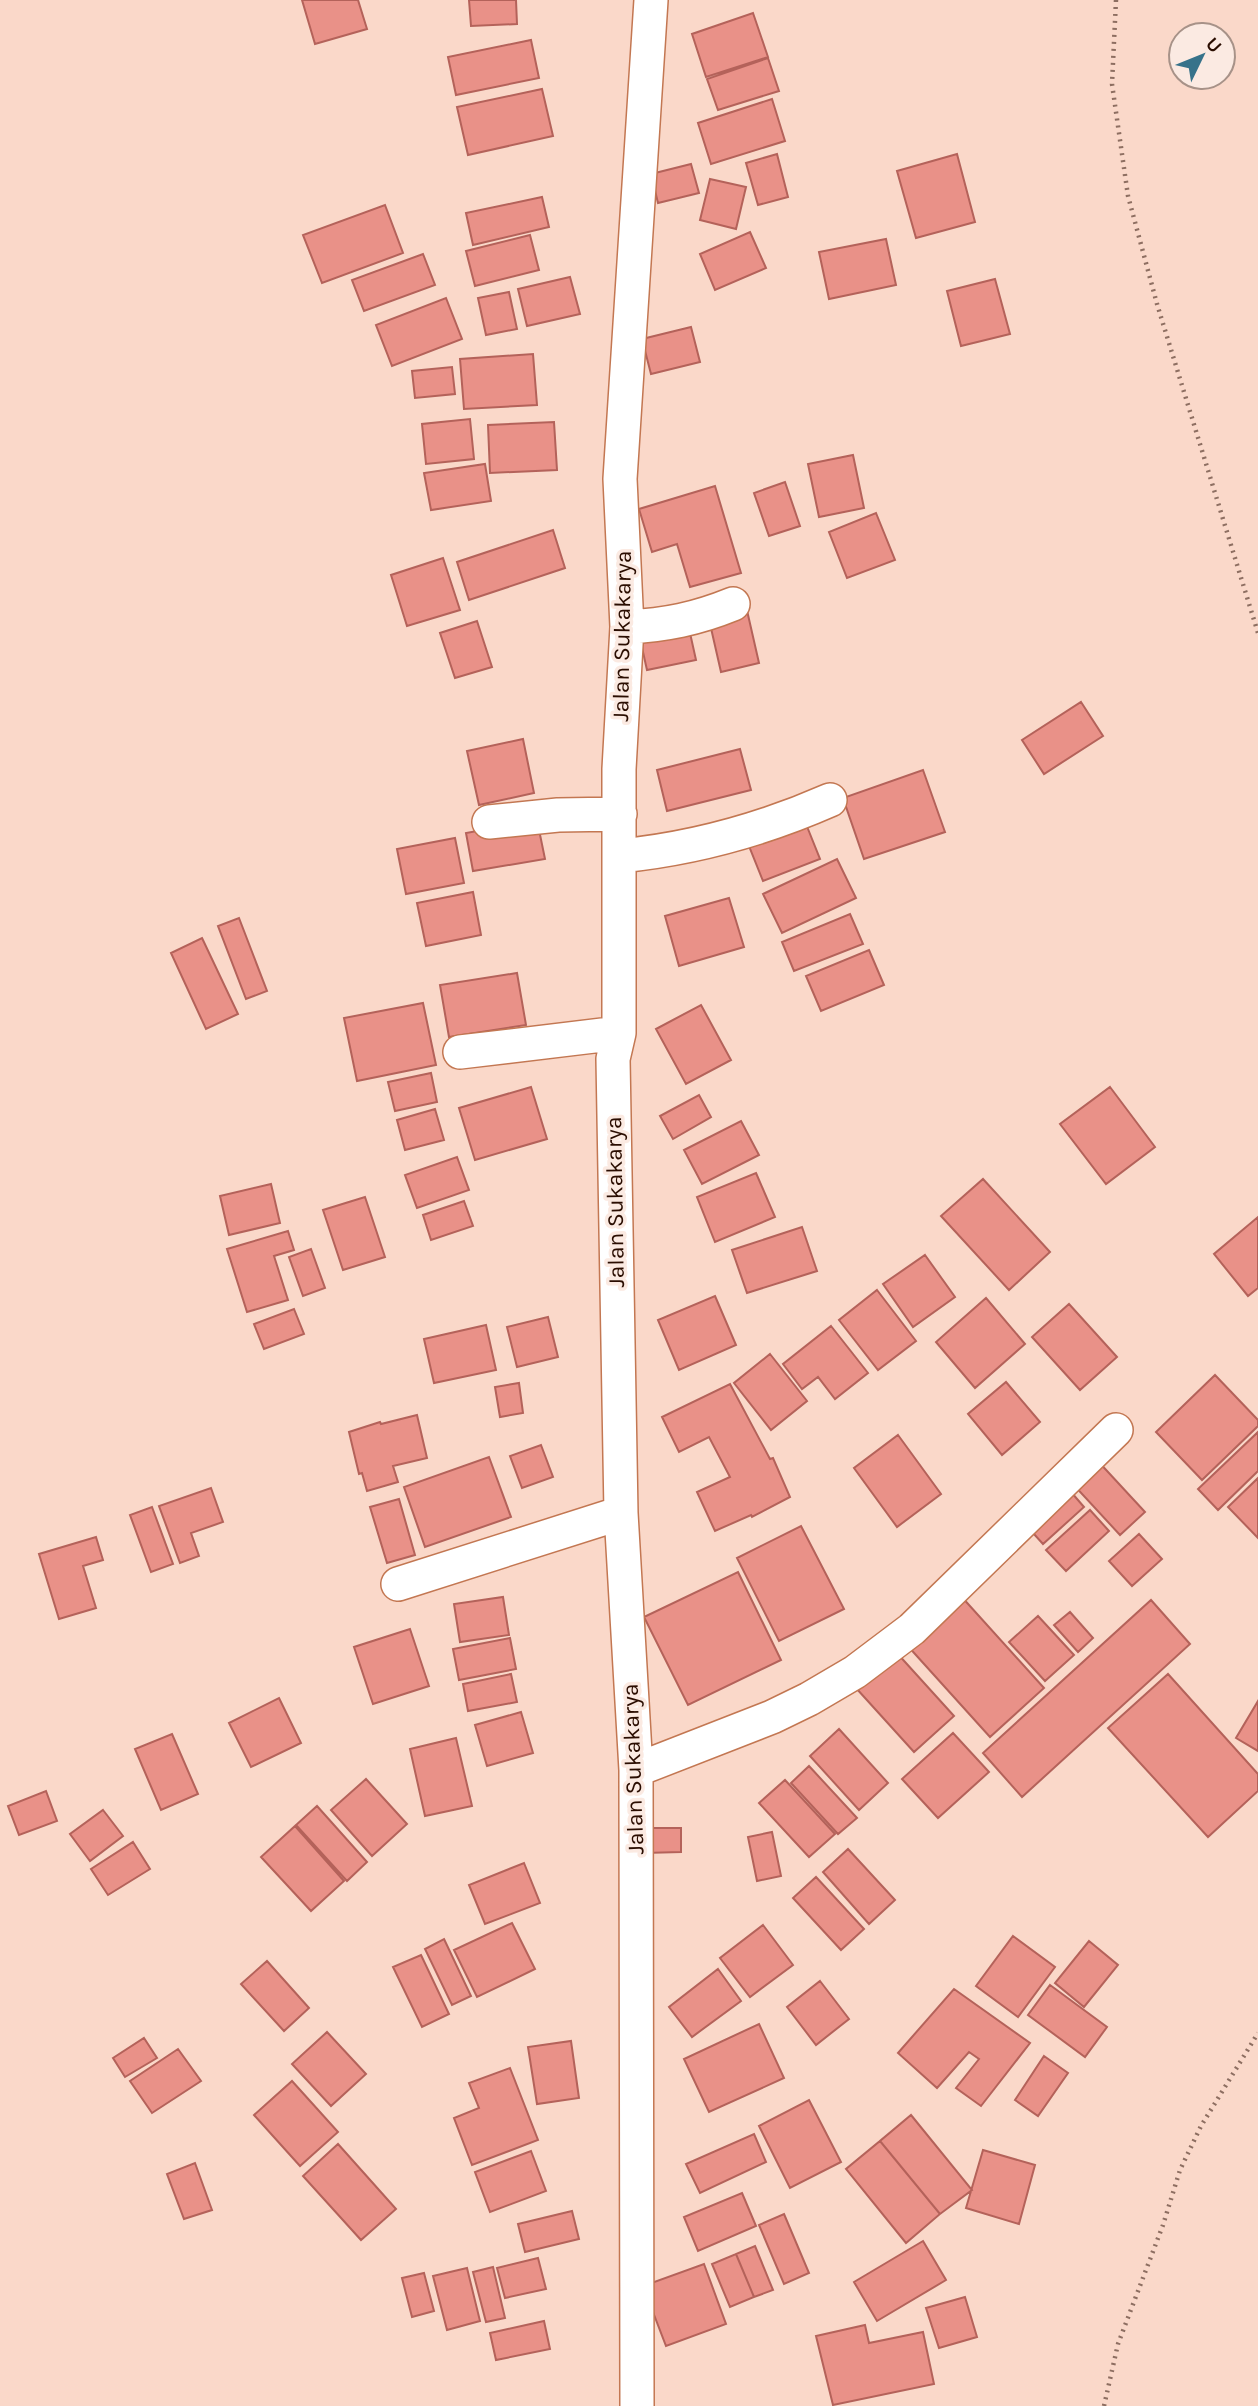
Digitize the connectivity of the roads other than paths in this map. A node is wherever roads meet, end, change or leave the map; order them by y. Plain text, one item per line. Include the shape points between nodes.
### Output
1 (651, 0) edge
2 (733, 604) dead end
3 (627, 627) junction
4 (830, 800) dead end
5 (620, 814) junction
6 (489, 822) dead end
7 (620, 856) junction
8 (601, 1035) junction
9 (460, 1052) dead end
10 (1116, 1430) dead end
11 (621, 1513) junction
12 (398, 1584) dead end
13 (636, 1770) junction
14 (638, 2406) edge

1 - 3 street, Jalan Sukakarya via 620,479
2 - 3 street via 666,625
3 - 5 street, Jalan Sukakarya
4 - 7 street via 735,834 664,852
5 - 6 street
5 - 7 street, Jalan Sukakarya
7 - 8 street, Jalan Sukakarya
8 - 9 street
8 - 11 street, Jalan Sukakarya via 613,1059
10 - 13 street via 912,1629 855,1672 772,1717
11 - 12 street
11 - 13 street, Jalan Sukakarya
13 - 14 street, Jalan Sukakarya

